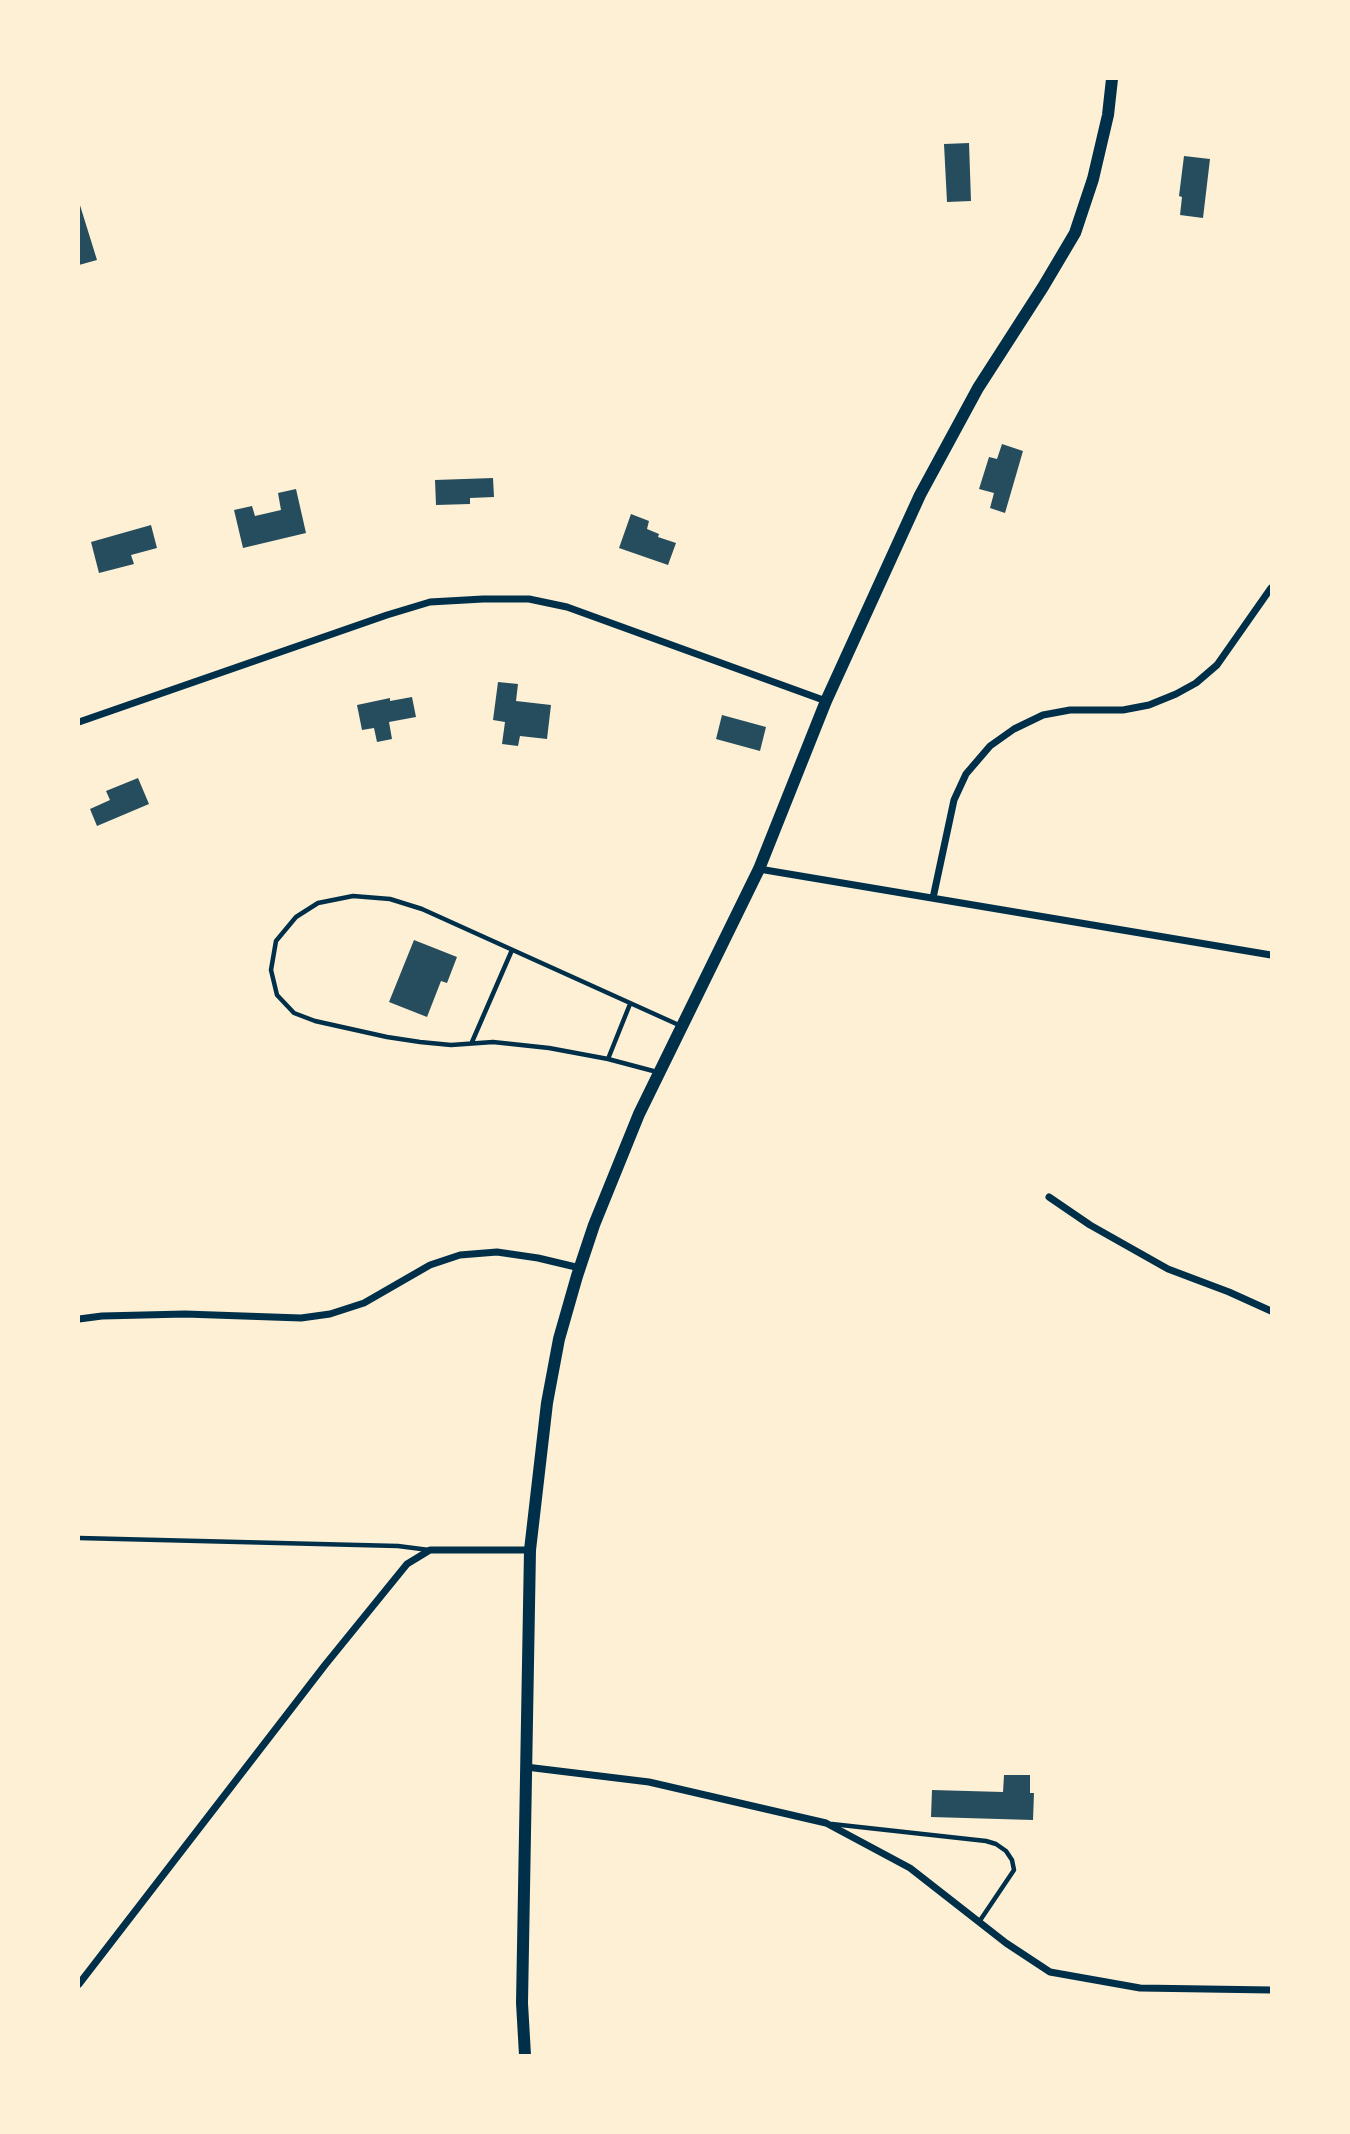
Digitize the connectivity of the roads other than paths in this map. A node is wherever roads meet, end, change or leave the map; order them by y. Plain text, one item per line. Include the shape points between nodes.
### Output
1 (1112, 79) edge
2 (1271, 588) edge
3 (826, 701) junction
4 (79, 722) edge
5 (759, 869) junction
6 (933, 898) junction
7 (512, 950) junction
8 (1271, 955) edge
9 (630, 1004) junction
10 (682, 1026) junction
11 (472, 1042) junction
12 (608, 1059) junction
13 (659, 1073) junction
14 (1049, 1196) dead end
15 (580, 1268) junction
16 (1271, 1311) edge
17 (79, 1319) edge
18 (79, 1538) edge
19 (430, 1550) junction
20 (530, 1550) junction
21 (526, 1767) junction
22 (826, 1823) junction
23 (979, 1922) junction
24 (79, 1984) edge
25 (1271, 1990) edge
26 (525, 2055) edge

1 - 3 street via 1093,179 1074,233 978,388 920,495
2 - 6 street via 1216,665 1196,683 1136,708 1043,715 990,746 966,774 954,800
3 - 4 street via 567,607 529,599 483,599 430,602 387,615
3 - 5 street
5 - 6 street
5 - 10 street
6 - 8 street
7 - 9 lane
7 - 11 lane
7 - 11 lane via 422,909 390,899 353,896 318,903 296,917 276,941 271,970 277,995 294,1013 387,1037 451,1045
9 - 10 lane
9 - 12 lane
10 - 13 street
11 - 12 lane via 517,1043
12 - 13 lane
13 - 15 street
14 - 16 street via 1168,1269
15 - 17 street via 497,1252 460,1255 430,1265 364,1303 330,1314
15 - 20 street via 559,1339 547,1403
18 - 19 lane
19 - 20 street
19 - 24 street via 407,1564 392,1581
20 - 21 street
21 - 22 street via 649,1782
21 - 26 street
22 - 23 street via 910,1868
22 - 23 lane via 996,1844 1013,1860 1014,1870
23 - 25 street via 1050,1972 1140,1988

